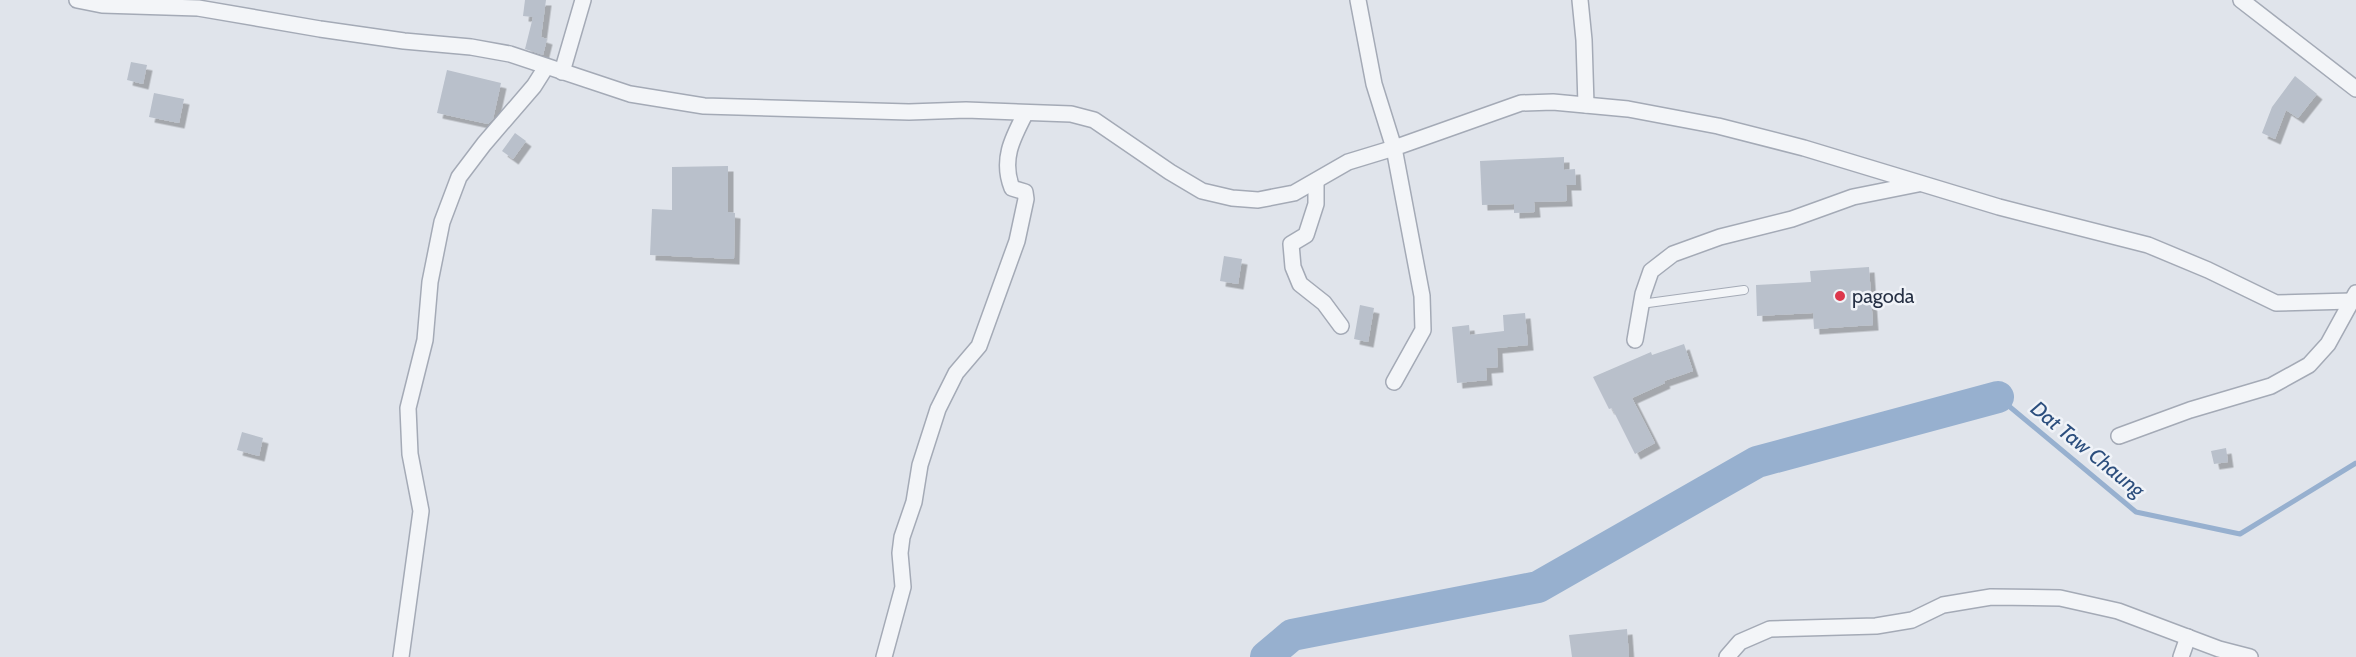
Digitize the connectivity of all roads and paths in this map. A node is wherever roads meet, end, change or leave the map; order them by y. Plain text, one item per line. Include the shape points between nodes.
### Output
1 (77, 0) edge
2 (583, 0) edge
3 (1358, 0) edge
4 (1580, 0) edge
5 (2241, 0) edge
6 (546, 67) junction
7 (562, 72) junction
8 (2356, 89) edge
9 (1586, 105) junction
10 (1025, 114) junction
11 (1394, 148) junction
12 (1316, 181) junction
13 (1921, 183) junction
14 (1744, 290) dead end
15 (2354, 297) edge
16 (1641, 304) junction
17 (1341, 326) dead end
18 (1635, 340) dead end
19 (1394, 382) dead end
20 (2119, 436) dead end
21 (2188, 637) junction
22 (401, 657) edge
23 (884, 657) edge
24 (1727, 657) edge
25 (2181, 657) edge
26 (2250, 657) edge

1 - 6 street via 102,5 198,8 320,29 471,47 510,54
2 - 7 street
3 - 11 street via 1374,84
4 - 9 street
5 - 8 street
6 - 7 street
6 - 22 street via 459,177 442,222 430,282 425,340 408,408 410,454 421,511
7 - 10 street via 630,94 704,106
9 - 11 street via 1521,103
9 - 13 street via 1718,126
10 - 12 street via 1071,114 1094,120 1202,191 1232,198 1258,200 1294,193
10 - 23 street via 1007,154 1007,176 1012,188 1025,192 1026,199 1017,241 979,346 956,373 938,409 920,465 914,502 902,537 903,587
11 - 12 street via 1348,162
11 - 19 street via 1422,296 1423,330
12 - 17 street via 1316,204 1306,235 1291,244 1293,267 1300,284 1324,303
13 - 15 street via 2148,245 2276,303
13 - 16 street via 1853,197 1673,254 1651,271
14 - 16 lane
15 - 20 street via 2328,344 2309,365 2293,375 2271,386
16 - 18 street
21 - 24 street via 2118,611 2060,598 1991,597 1942,605 1912,620 1876,626 1770,629 1740,642
21 - 25 street
21 - 26 street

